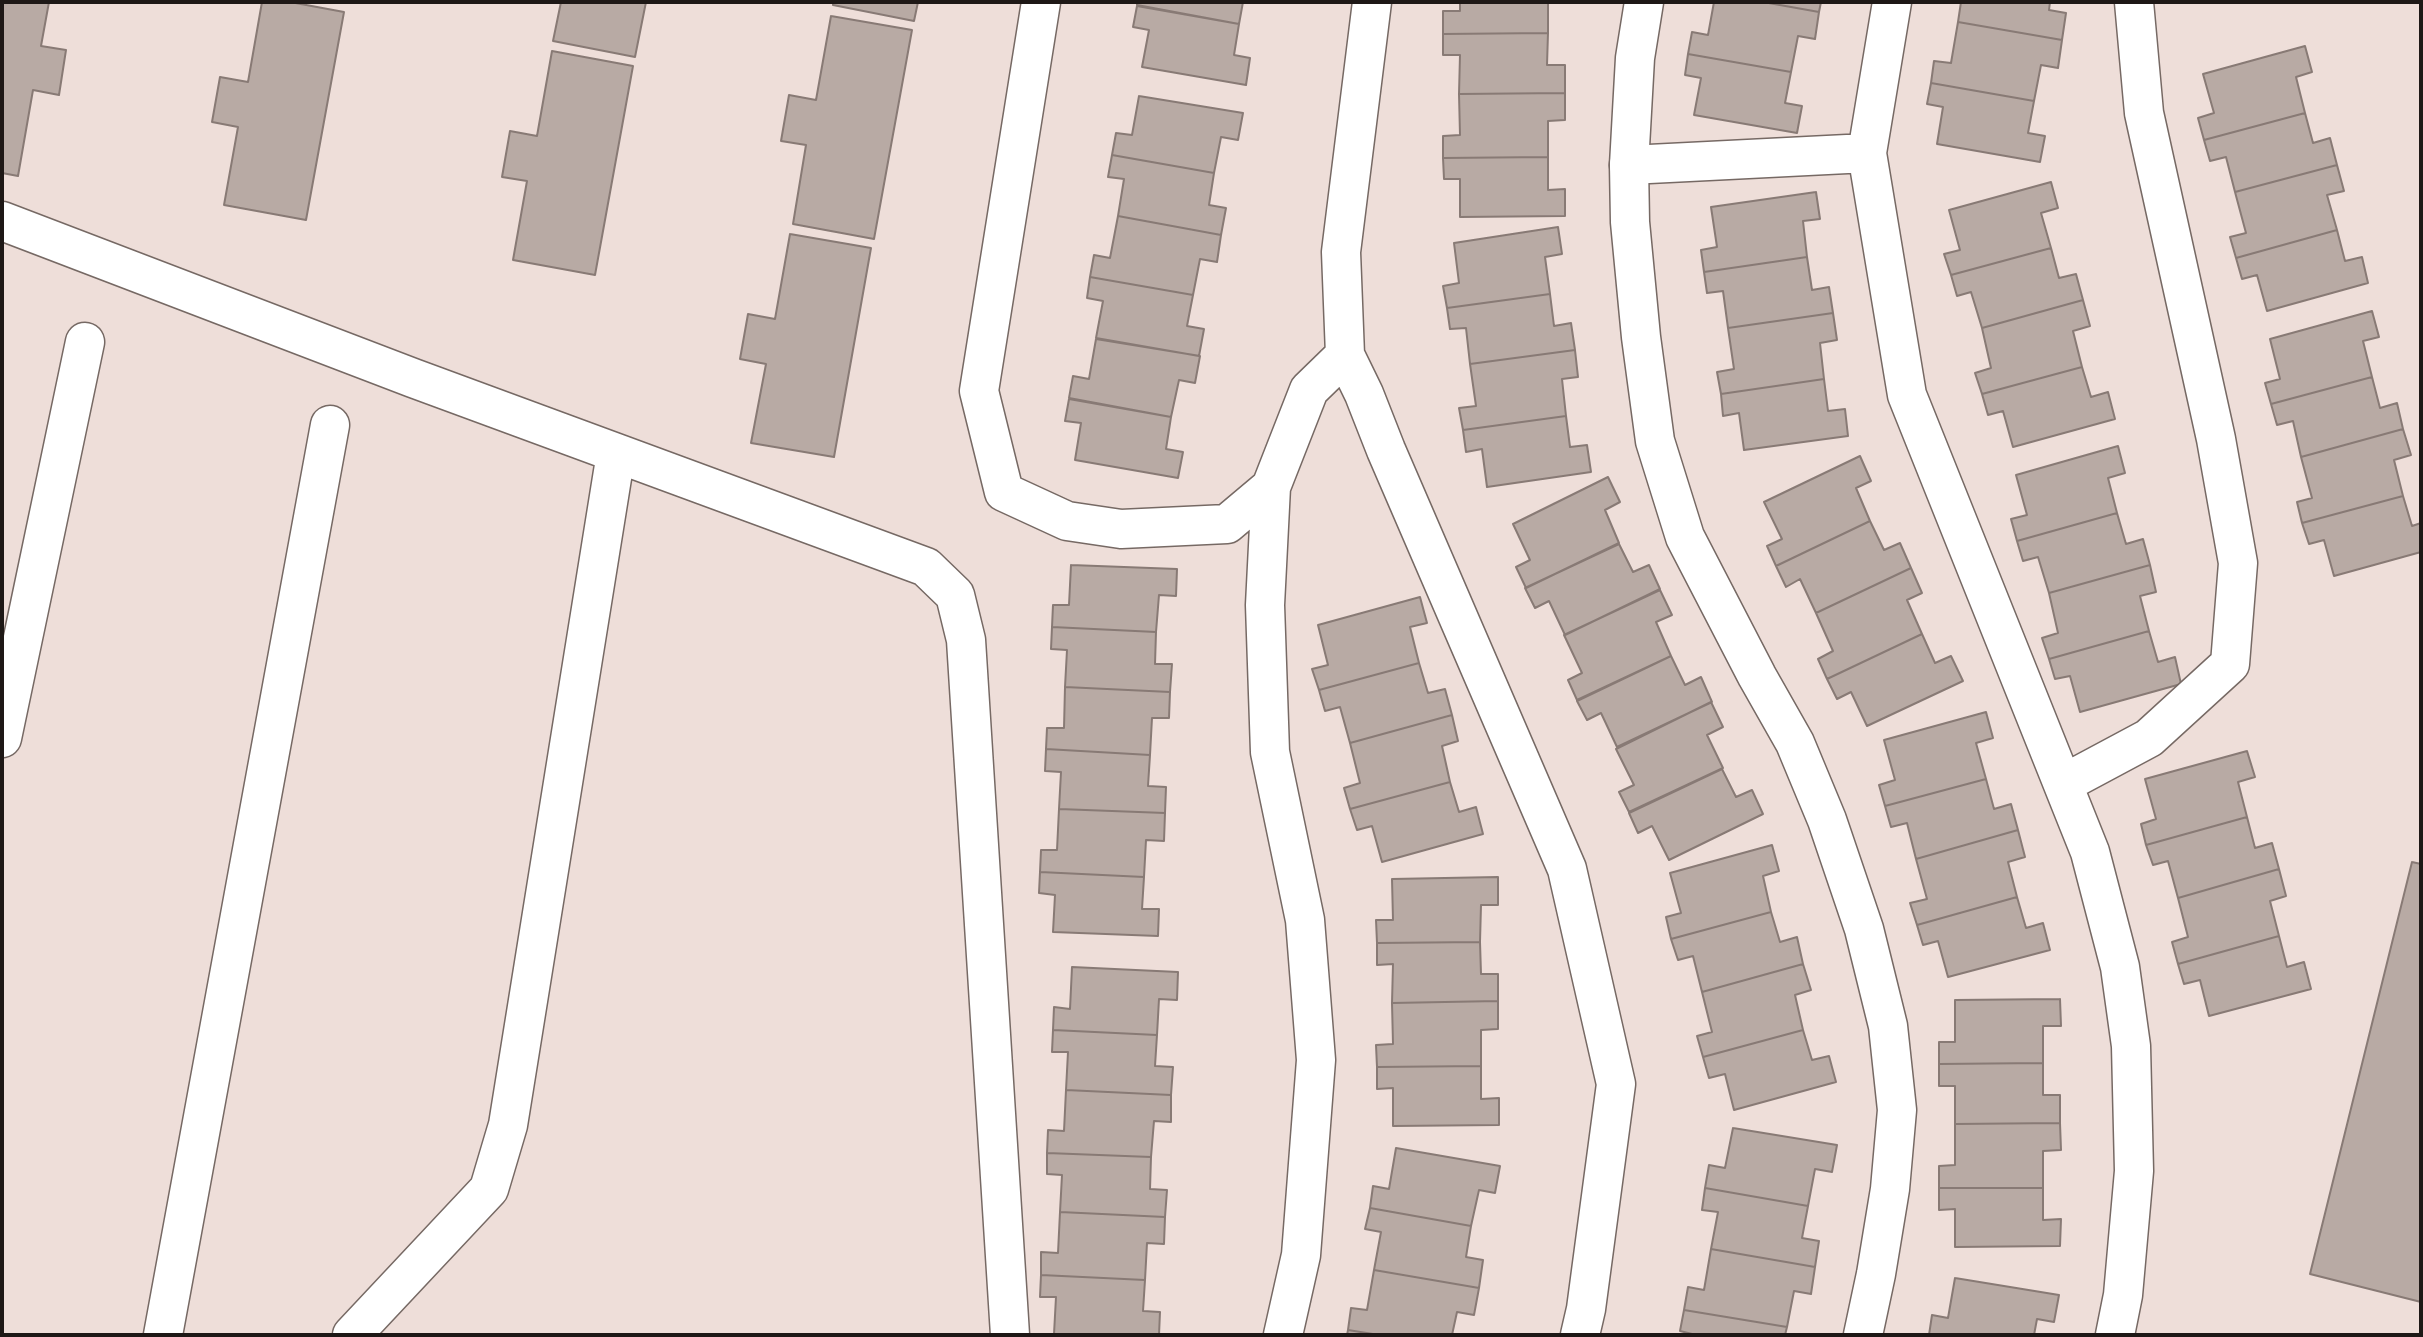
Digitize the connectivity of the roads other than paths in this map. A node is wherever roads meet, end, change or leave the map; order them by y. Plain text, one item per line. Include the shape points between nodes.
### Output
1 (1041, 2) edge
2 (1372, 2) edge
3 (1644, 2) edge
4 (1892, 2) edge
5 (2134, 2) edge
6 (1867, 153) junction
7 (1629, 165) junction
8 (2, 221) edge
9 (85, 342) dead end
10 (1345, 355) junction
11 (330, 425) dead end
12 (616, 453) junction
13 (1271, 487) junction
14 (2, 738) edge
15 (2063, 784) junction
16 (163, 1335) edge
17 (352, 1335) edge
18 (1010, 1335) edge
19 (1283, 1335) edge
20 (1580, 1335) edge
21 (1863, 1335) edge
22 (2115, 1335) edge

1 - 13 street via 979,391 1004,492 1067,521 1122,530 1227,524
2 - 10 street via 1341,252
3 - 7 street via 1635,58
4 - 6 street
5 - 15 street via 2144,113 2216,439 2238,563 2230,664 2149,738
6 - 7 street
6 - 15 street via 1908,395
7 - 21 street via 1630,222 1655,441 1685,537 1795,743 1827,820 1864,929 1888,1026 1896,1123 1890,1189
8 - 12 street
9 - 14 street
10 - 13 street via 1309,390
10 - 20 street via 1567,869 1616,1084
11 - 16 street
12 - 17 street via 508,1125 493,1176 489,1189
12 - 18 street via 926,567 955,595 965,640
13 - 19 street via 1265,605 1270,752 1305,920 1316,1060 1301,1255
15 - 22 street via 2090,852 2120,967 2131,1046 2134,1171

